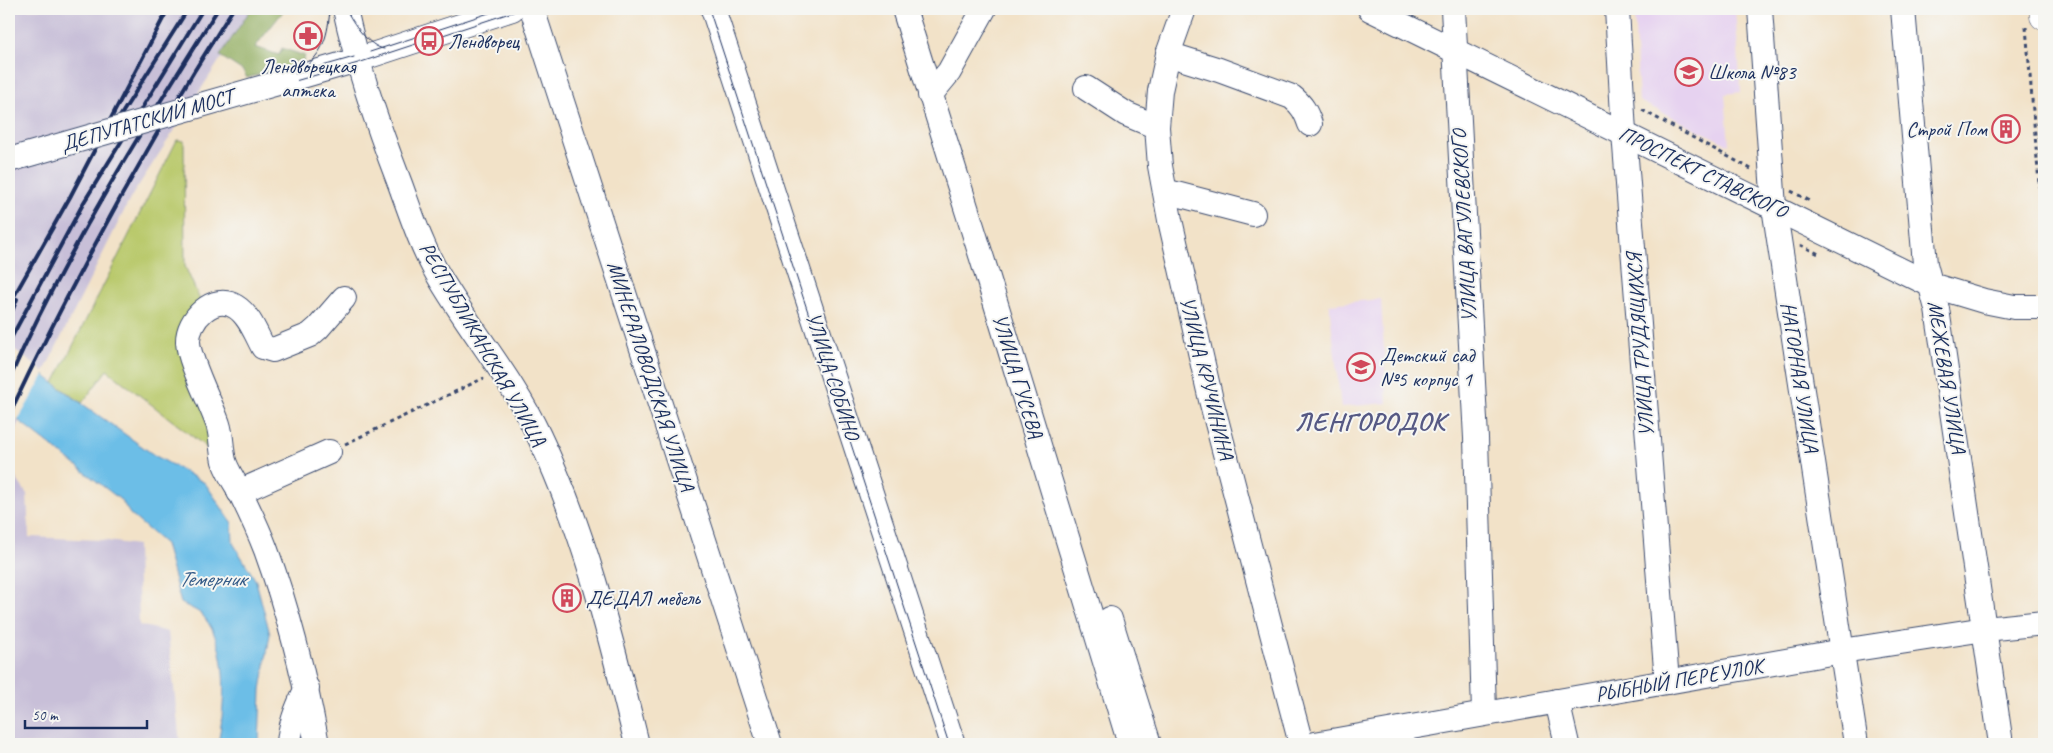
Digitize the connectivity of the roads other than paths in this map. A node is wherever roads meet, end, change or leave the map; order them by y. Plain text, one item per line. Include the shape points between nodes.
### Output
1 (345, 9) edge
2 (512, 9) edge
3 (532, 9) edge
4 (713, 9) edge
5 (904, 9) edge
6 (984, 9) edge
7 (1184, 9) edge
8 (1370, 9) edge
9 (1453, 9) edge
10 (1617, 9) edge
11 (1760, 9) edge
12 (1903, 9) edge
13 (1454, 50) junction
14 (1168, 54) junction
15 (357, 60) junction
16 (1086, 88) dead end
17 (930, 95) junction
18 (1310, 124) dead end
19 (1157, 127) junction
20 (1624, 133) junction
21 (9, 160) edge
22 (1165, 191) junction
23 (1774, 207) junction
24 (1253, 214) dead end
25 (985, 268) junction
26 (1931, 285) junction
27 (344, 298) dead end
28 (2044, 307) edge
29 (329, 452) road end
30 (240, 492) junction
31 (2044, 623) edge
32 (1985, 629) junction
33 (1842, 651) junction
34 (1667, 682) junction
35 (306, 688) junction
36 (1557, 701) junction
37 (1484, 714) junction
38 (289, 744) edge
39 (317, 744) edge
40 (637, 744) edge
41 (770, 744) edge
42 (953, 744) edge
43 (1130, 744) edge
44 (1149, 744) edge
45 (1301, 744) edge
46 (1315, 744) edge
47 (1567, 744) edge
48 (1856, 744) edge
49 (2002, 744) edge

1 - 15 street, РЕСПУБЛИКАНСКАЯ УЛИЦА
2 - 15 street, ДЕПУТАТСКИЙ МОСТ
3 - 41 street, МИНЕРАЛОВОДСКАЯ УЛИЦА
4 - 42 street, УЛИЦА СОБИНО
5 - 17 street, УЛИЦА ГУСЕВА
6 - 17 street via 949,72
7 - 14 street, УЛИЦА КРУЧИНИНА
8 - 13 street, ПРОСПЕКТ СТАВСКОГО
9 - 13 street, УЛИЦА ВАГУЛЕВСКОГО
10 - 20 street, УЛИЦА ТРУДЯЩИХСЯ
11 - 23 street, НАГОРНАЯ УЛИЦА
12 - 26 street, МЕЖЕВАЯ УЛИЦА via 1925,264
13 - 20 street, ПРОСПЕКТ СТАВСКОГО
13 - 37 street, УЛИЦА ВАГУЛЕВСКОГО via 1476,438
14 - 18 street via 1292,97 1307,113
14 - 19 street, УЛИЦА КРУЧИНИНА
15 - 21 street, ДЕПУТАТСКИЙ МОСТ, bridge
15 - 40 street, РЕСПУБЛИКАНСКАЯ УЛИЦА via 426,250 452,299 501,370 538,434 567,500 584,546
16 - 19 street via 1126,114
17 - 25 street, УЛИЦА ГУСЕВА
19 - 22 street, УЛИЦА КРУЧИНИНА
20 - 23 street, ПРОСПЕКТ СТАВСКОГО
20 - 34 street, УЛИЦА ТРУДЯЩИХСЯ
22 - 24 street
22 - 45 street, УЛИЦА КРУЧИНИНА via 1211,400
23 - 26 street, ПРОСПЕКТ СТАВСКОГО
23 - 33 street, НАГОРНАЯ УЛИЦА
25 - 43 street, УЛИЦА ГУСЕВА
25 - 44 street via 1024,346
26 - 28 street, ПРОСПЕКТ СТАВСКОГО via 2014,307
26 - 32 street, МЕЖЕВАЯ УЛИЦА
27 - 30 street via 314,332 272,350 264,347 234,305 218,304 204,309 196,317 188,342 191,356 219,426 224,461
29 - 30 street
30 - 35 street via 266,550
31 - 32 street, РЫБНЫЙ ПЕРЕУЛОК
32 - 33 street, РЫБНЫЙ ПЕРЕУЛОК
32 - 49 street, МЕЖЕВАЯ УЛИЦА
33 - 34 street, РЫБНЫЙ ПЕРЕУЛОК
33 - 48 street, НАГОРНАЯ УЛИЦА
34 - 36 street, РЫБНЫЙ ПЕРЕУЛОК
35 - 38 street via 295,715
35 - 39 street
36 - 37 street, РЫБНЫЙ ПЕРЕУЛОК
36 - 47 street
37 - 46 street, РЫБНЫЙ ПЕРЕУЛОК

